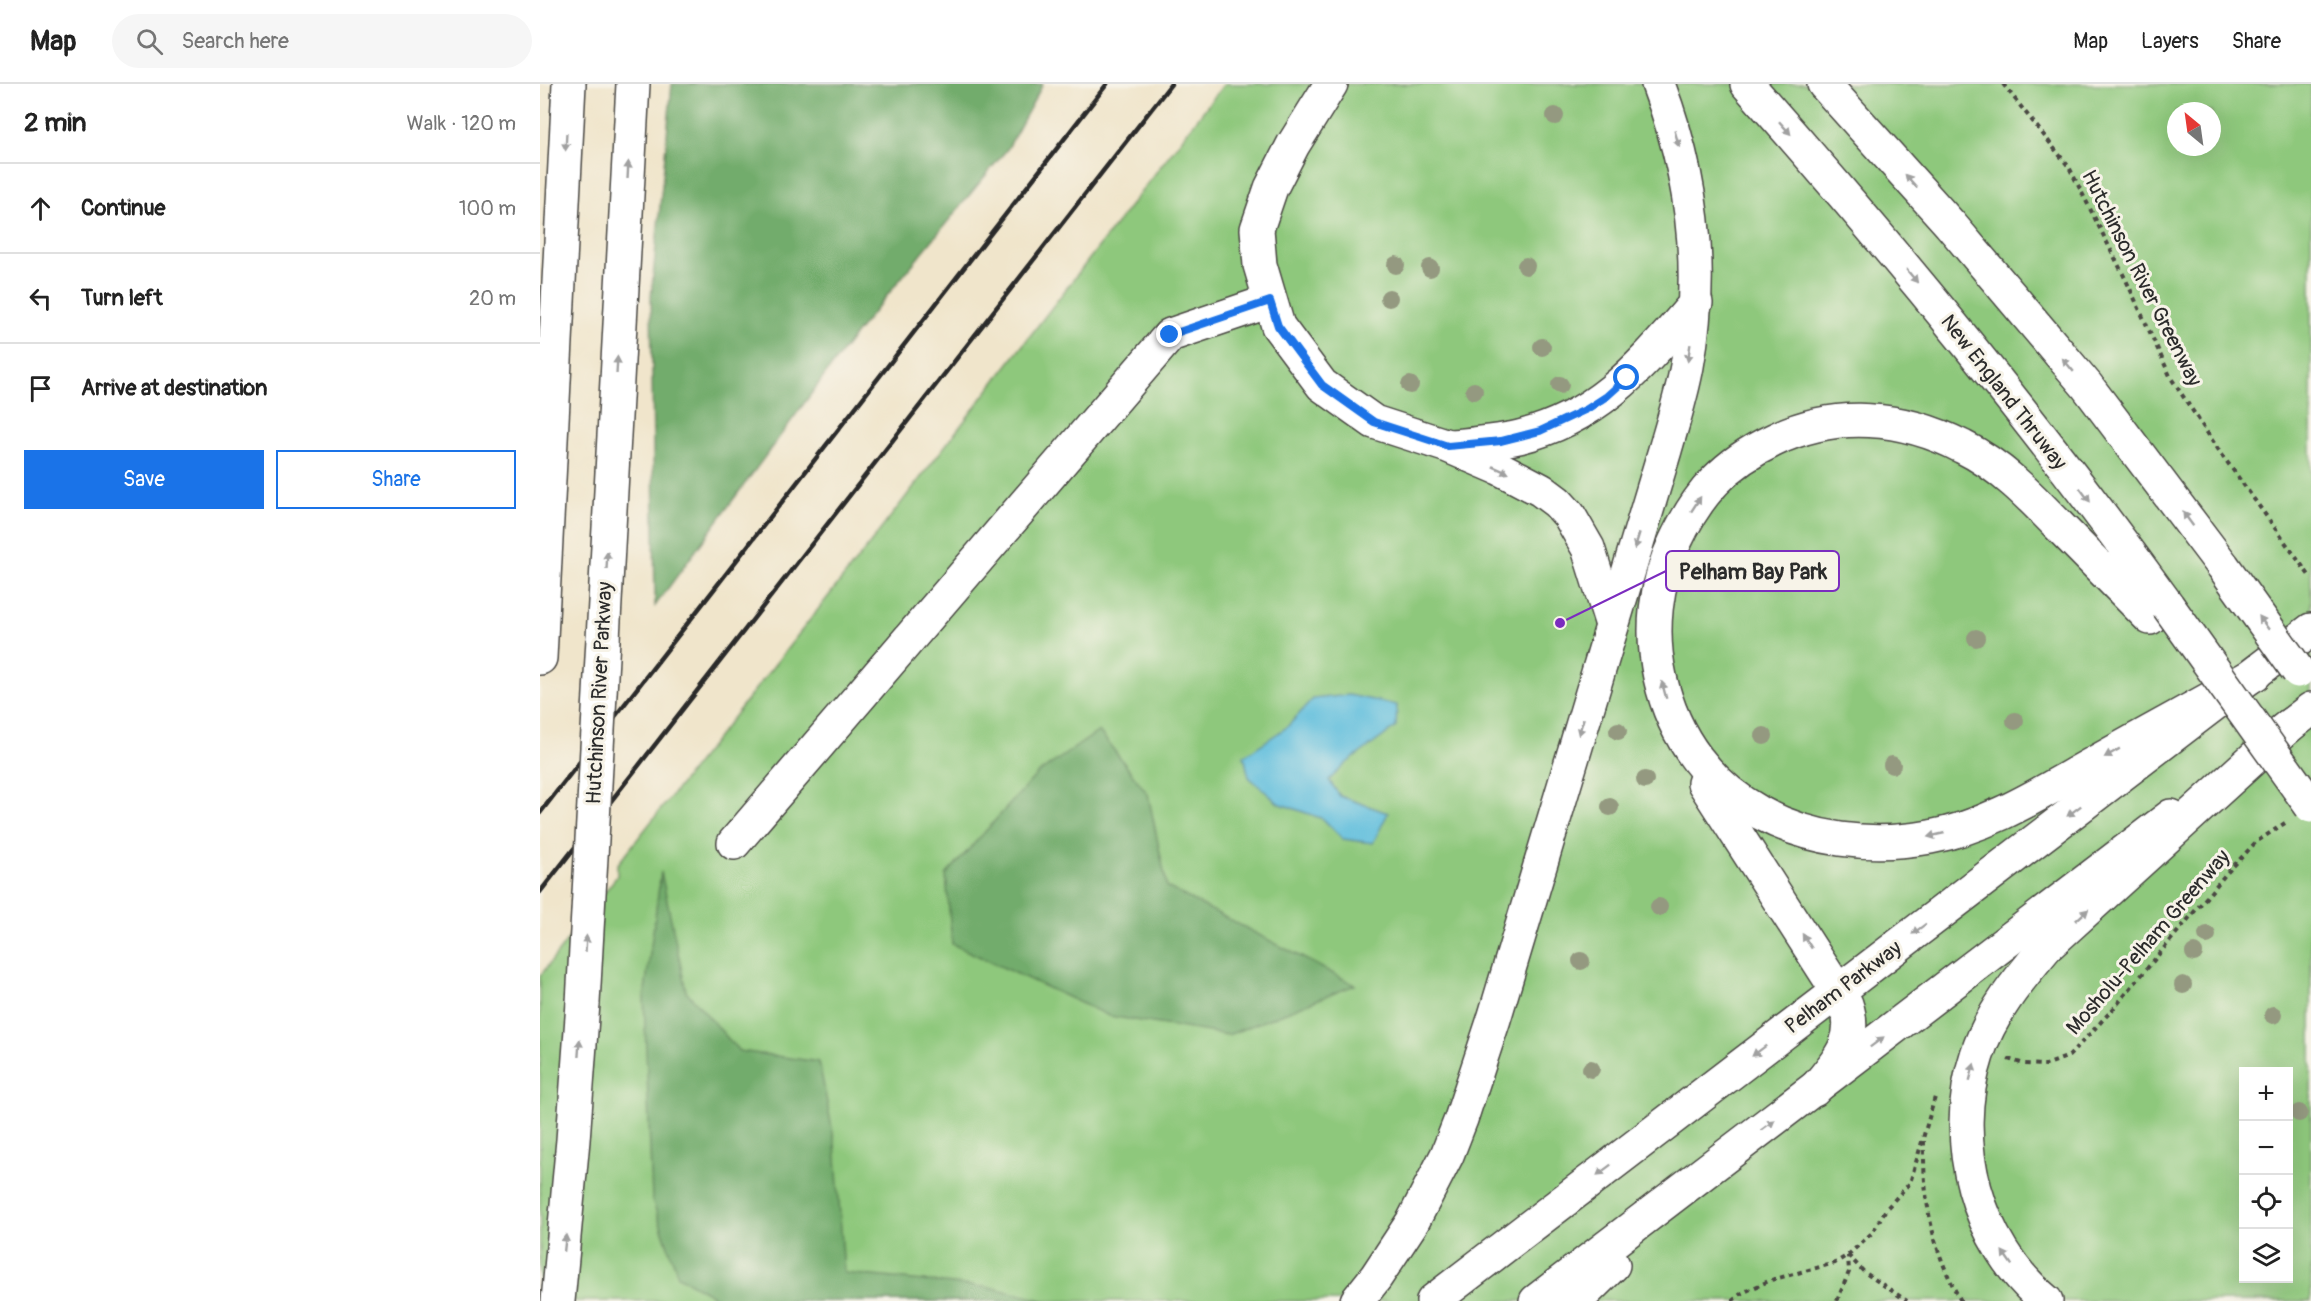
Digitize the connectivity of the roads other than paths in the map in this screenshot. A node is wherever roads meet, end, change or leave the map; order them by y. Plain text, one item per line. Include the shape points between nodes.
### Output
1 (569, 84) edge
2 (633, 84) edge
3 (1332, 84) edge
4 (1658, 84) edge
5 (1747, 84) edge
6 (1824, 84) edge
7 (1270, 301) junction
8 (1696, 303) junction
9 (1448, 446) junction
10 (2159, 612) junction
11 (1612, 625) junction
12 (2311, 630) edge
13 (540, 658) edge
14 (2254, 674) junction
15 (2305, 680) edge
16 (2301, 717) edge
17 (1674, 720) junction
18 (2301, 812) edge
19 (734, 843) dead end
20 (1839, 990) junction
21 (1814, 1090) junction
22 (1722, 1159) junction
23 (558, 1301) edge
24 (1357, 1301) edge
25 (1433, 1301) edge
26 (1536, 1301) edge
27 (1576, 1301) edge
28 (2046, 1301) edge

1 -> 13 main road
23 -> 2 main road, Hutchinson River Parkway, bridge via 583,1003
3 - 7 main road via 1284,162 1257,229 1260,265
4 -> 8 main road via 1688,184 1696,246
5 -> 10 main road, New England Thruway via 1877,234 2015,403
15 -> 6 main road, bridge via 2086,386 1950,224
7 - 9 main road via 1278,326 1322,385 1374,422
7 - 19 main road via 1170,335
8 - 9 main road via 1627,378 1587,409 1521,437
8 -> 11 main road via 1680,396
9 -> 11 main road via 1520,478 1549,496 1569,515 1588,548
17 -> 10 main road via 1664,693 1655,638 1661,579 1671,550 1698,499 1739,459 1788,433 1812,426 1836,421 1880,421 1924,430 1967,448 2007,476
10 - 18 main road, New England Thruway, bridge via 2244,713
11 -> 24 main road via 1458,1128 1413,1221
12 - 14 main road
14 -> 17 main road via 1989,818 1932,837 1899,841 1815,835 1745,805 1705,769
14 -> 20 main road, Pelham Parkway
21 -> 16 main road
28 -> 16 main road via 2025,1281 1993,1236 1975,1190 1965,1116 1978,1052 2004,1002 2046,948
20 -> 17 main road via 1699,775
20 - 21 main road via 1850,1017 1848,1041
20 -> 25 main road, Pelham Parkway
22 -> 21 main road
22 - 26 main road
22 - 27 main road

